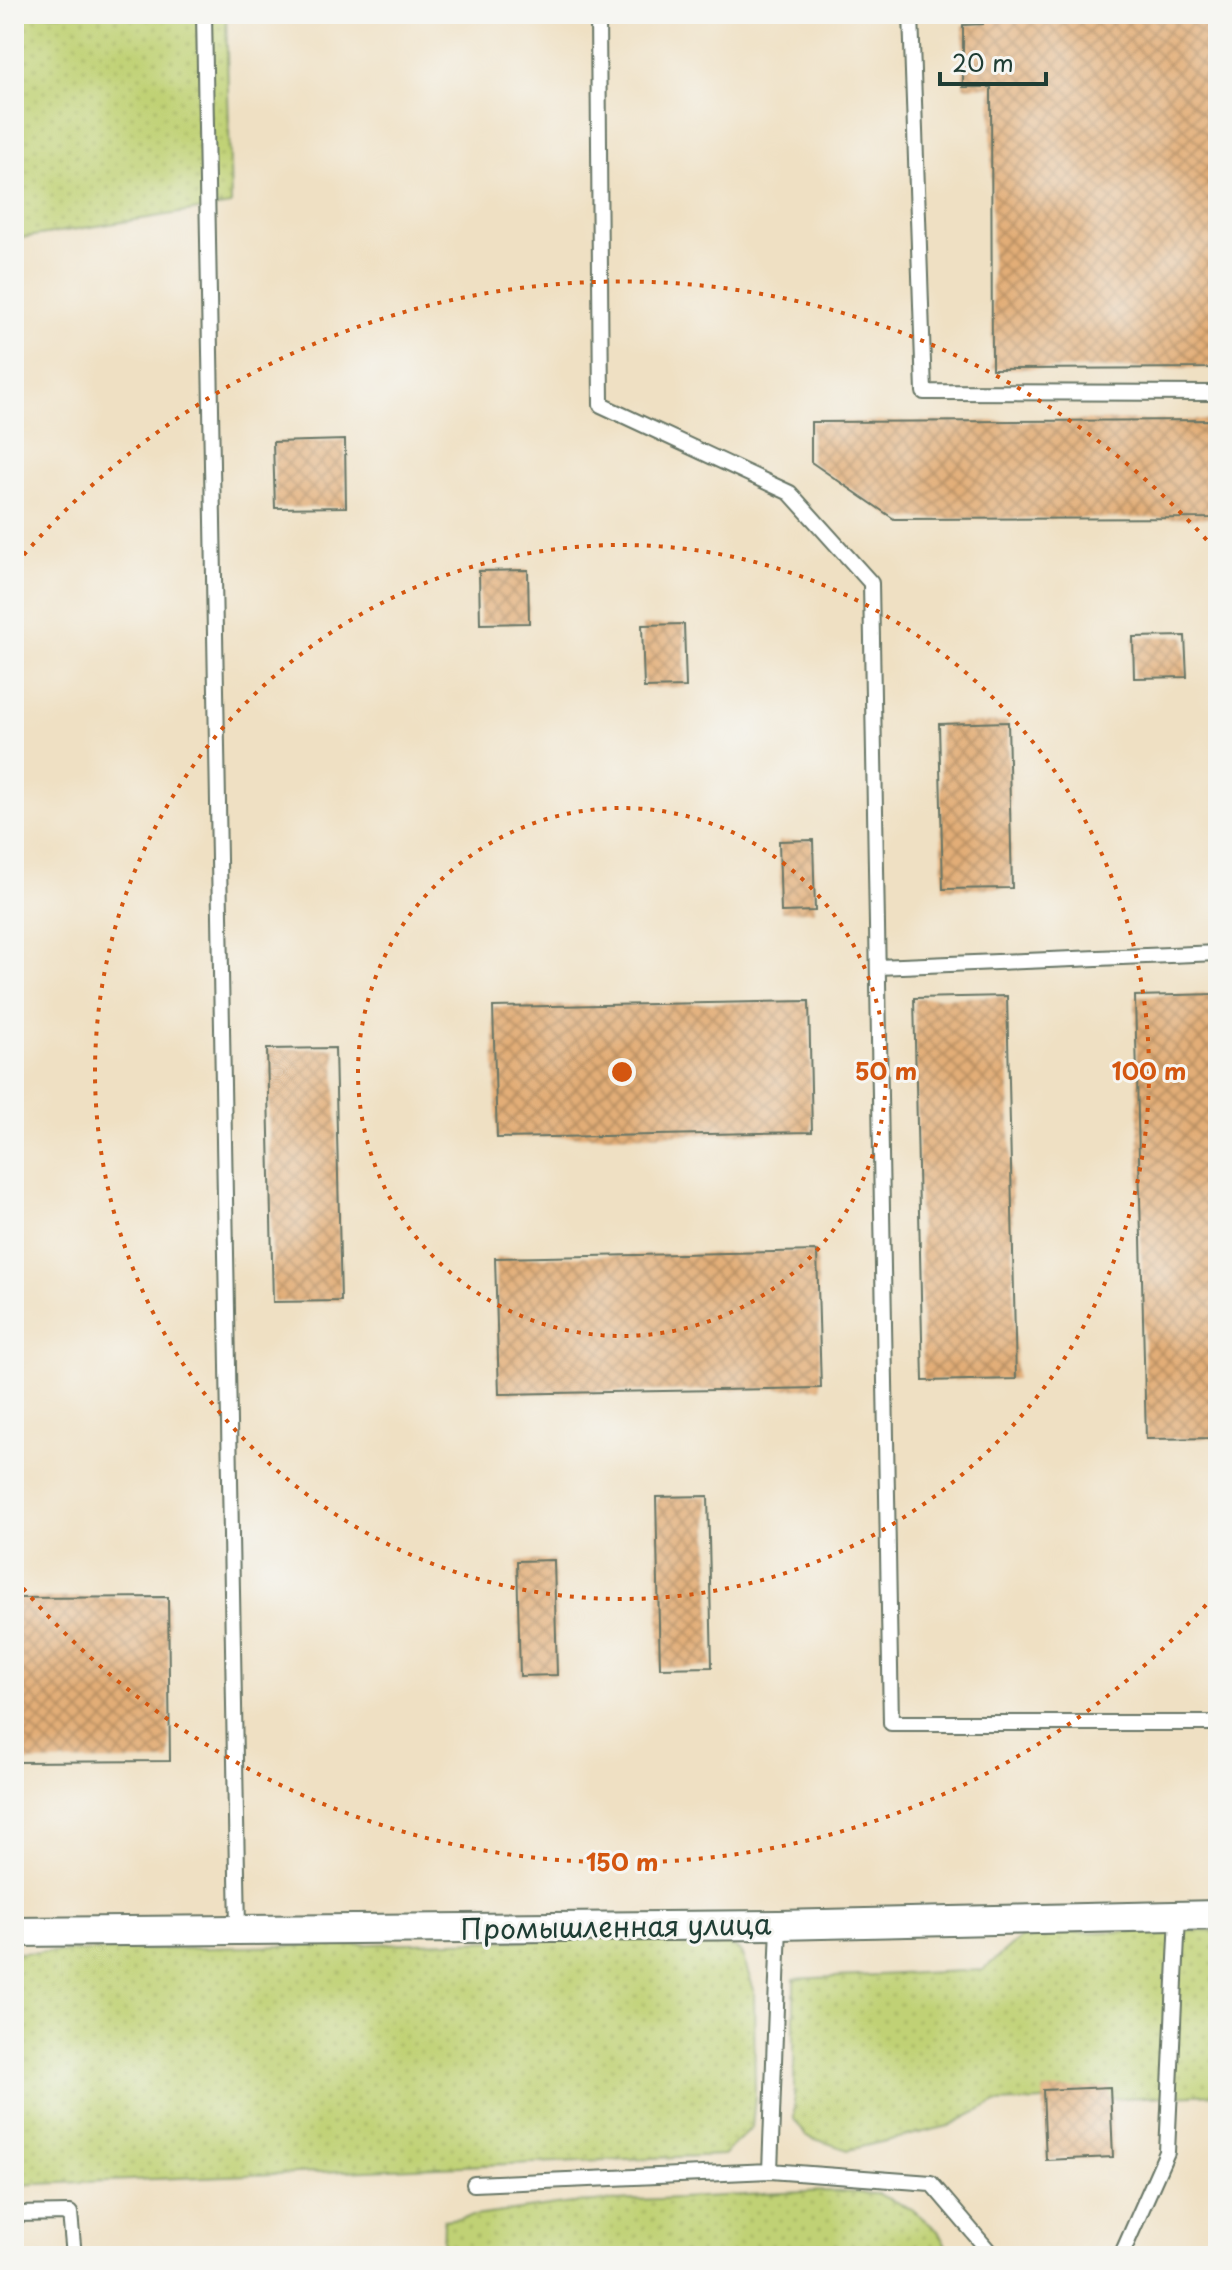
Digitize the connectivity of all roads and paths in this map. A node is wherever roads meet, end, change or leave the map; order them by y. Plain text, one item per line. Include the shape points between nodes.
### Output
1 (204, 14) edge
2 (598, 14) edge
3 (911, 14) edge
4 (1218, 393) edge
5 (1218, 953) edge
6 (878, 967) junction
7 (1218, 1723) edge
8 (1218, 1915) edge
9 (1178, 1916) junction
10 (779, 1925) junction
11 (238, 1930) junction
12 (14, 1932) edge
13 (770, 2171) junction
14 (474, 2184) dead end
15 (14, 2214) edge
16 (74, 2256) edge
17 (989, 2256) edge
18 (1121, 2256) edge

1 - 11 lane
2 - 6 lane via 601,405 790,493 871,583
3 - 4 lane via 924,392
5 - 6 lane
6 - 7 lane via 891,1723
8 - 9 street, Промышленная улица
9 - 10 street, Промышленная улица
9 - 18 lane via 1167,2152
10 - 11 street, Промышленная улица
10 - 13 lane
11 - 12 street, Промышленная улица
13 - 14 lane
13 - 17 lane via 931,2183
15 - 16 lane via 70,2213

